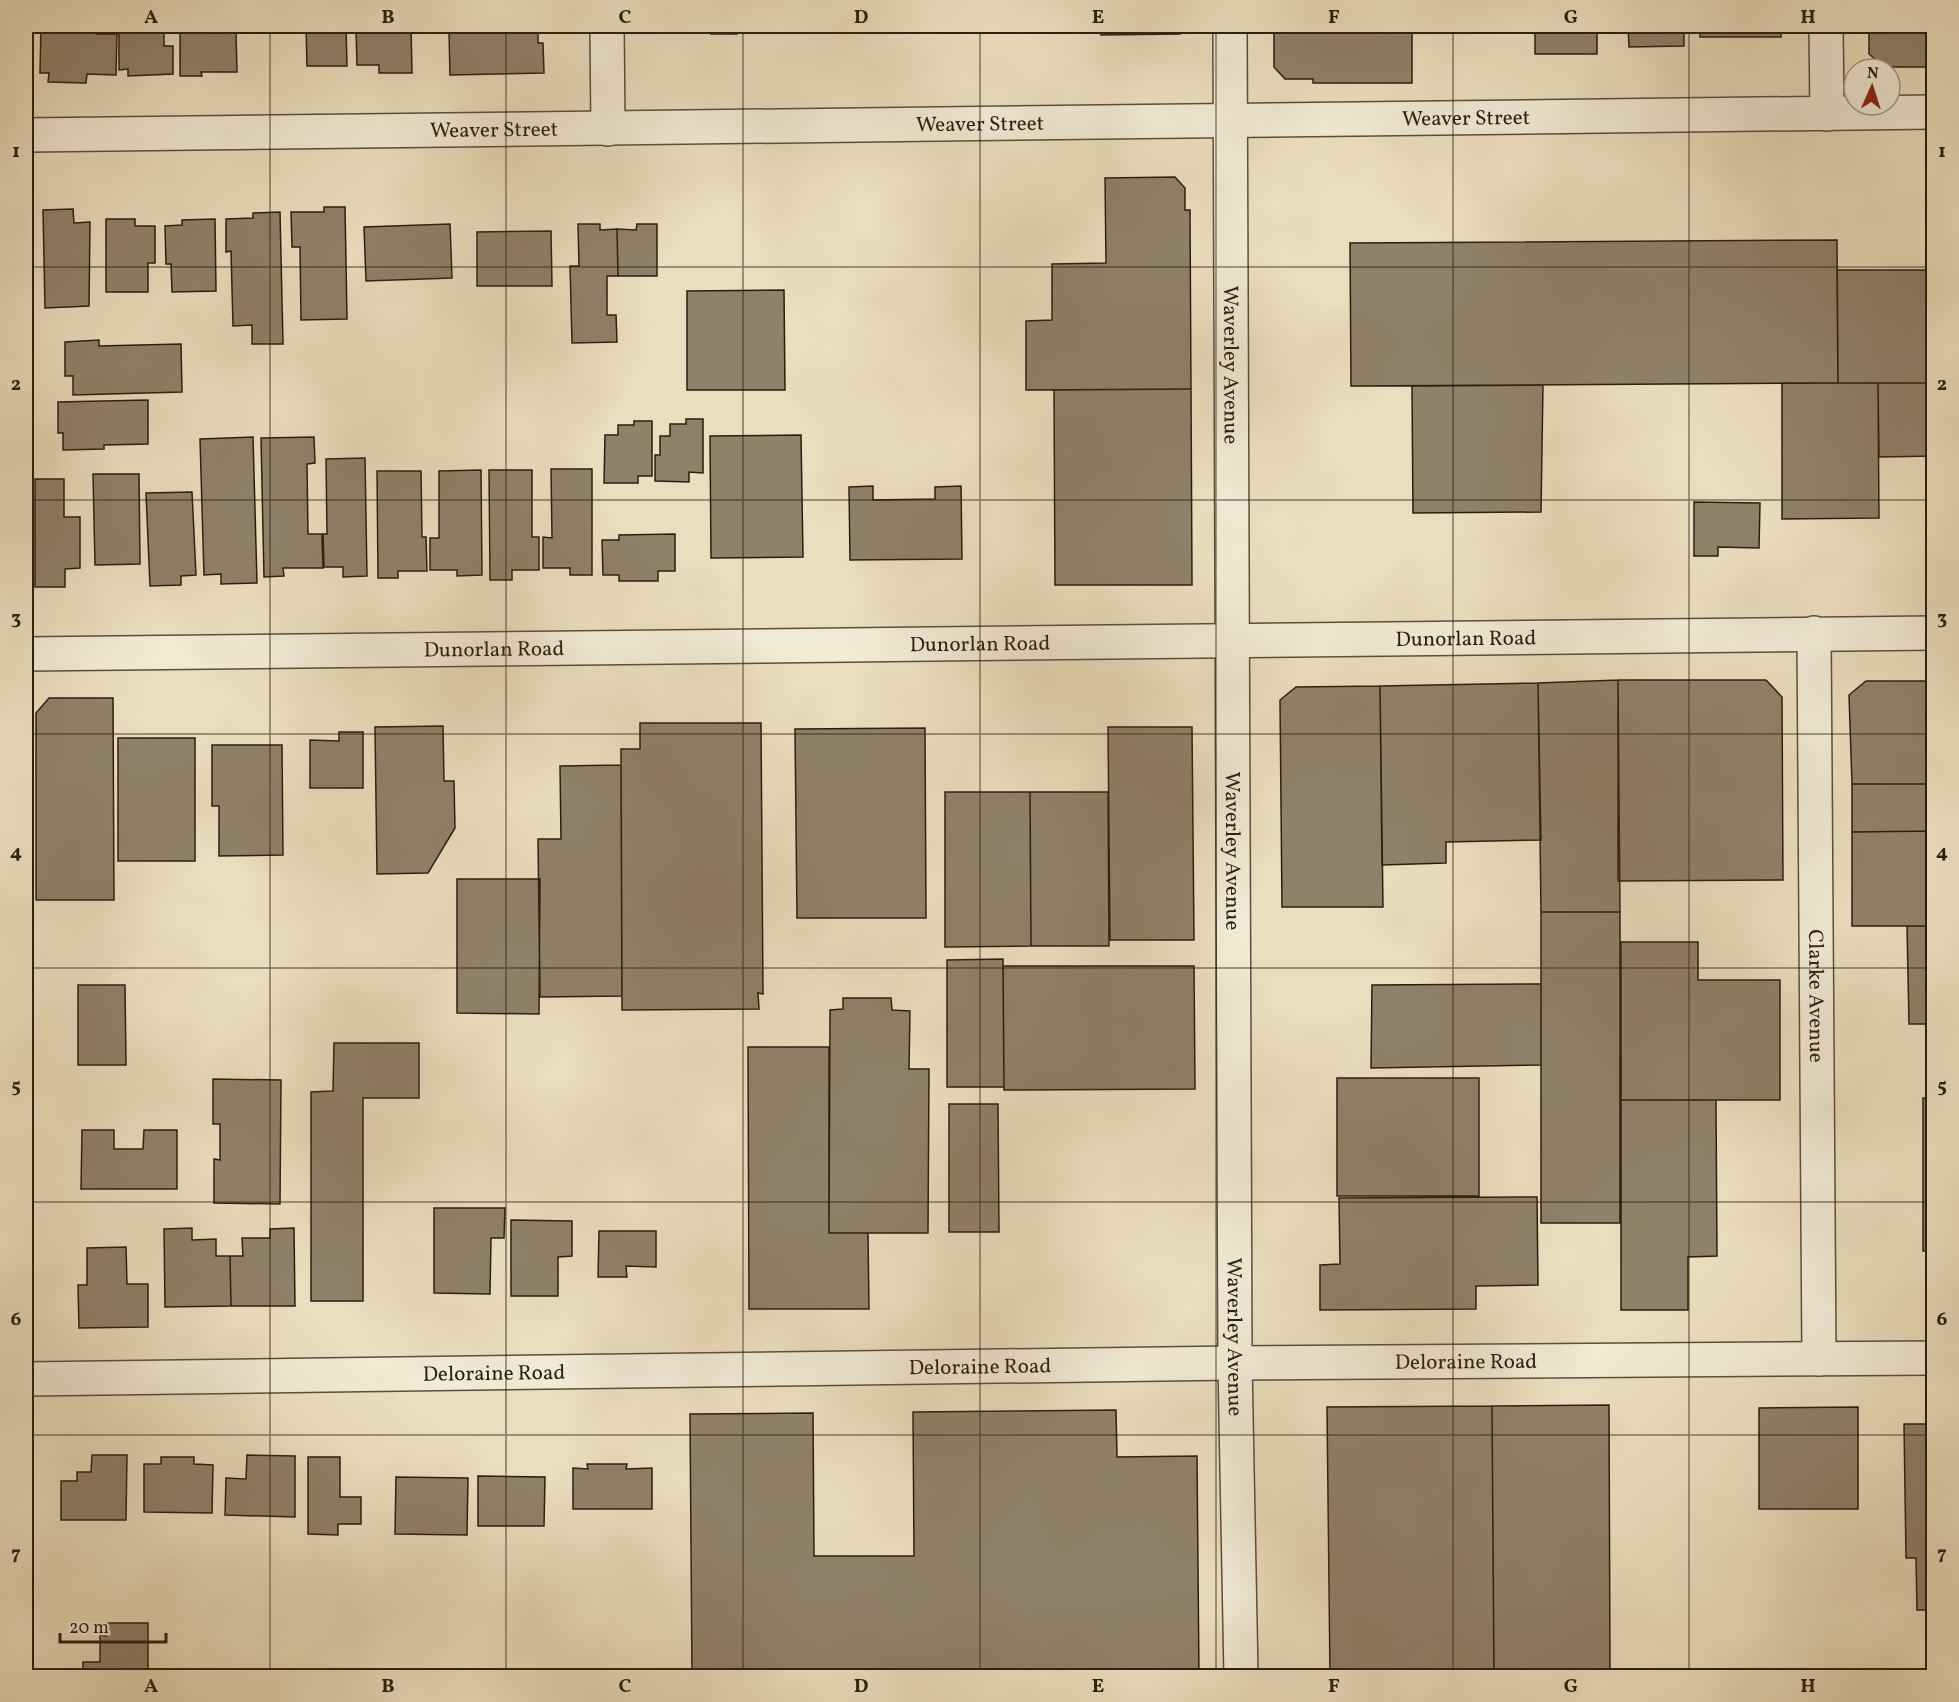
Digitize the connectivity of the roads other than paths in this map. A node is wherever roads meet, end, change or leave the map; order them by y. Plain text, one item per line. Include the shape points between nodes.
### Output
1 (607, 26) edge
2 (1230, 26) edge
3 (1826, 26) edge
4 (1934, 112) edge
5 (1827, 114) junction
6 (1232, 120) junction
7 (608, 129) junction
8 (26, 135) edge
9 (1814, 633) junction
10 (1934, 633) edge
11 (1234, 640) junction
12 (26, 654) edge
13 (1934, 1358) edge
14 (1818, 1359) junction
15 (1235, 1363) junction
16 (26, 1379) edge
17 (1241, 1677) edge

1 - 7 street
2 - 6 street, Waverley Avenue
3 - 5 street
4 - 5 street, Weaver Street
5 - 6 street, Weaver Street
6 - 7 street, Weaver Street
6 - 11 street, Waverley Avenue
7 - 8 street, Weaver Street
9 - 10 street, Dunorlan Road
9 - 11 street, Dunorlan Road
9 - 14 street, Clarke Avenue
11 - 12 street, Dunorlan Road
11 - 15 street, Waverley Avenue
13 - 14 street, Deloraine Road
14 - 15 street, Deloraine Road
15 - 16 street, Deloraine Road
15 - 17 street, Waverley Avenue

